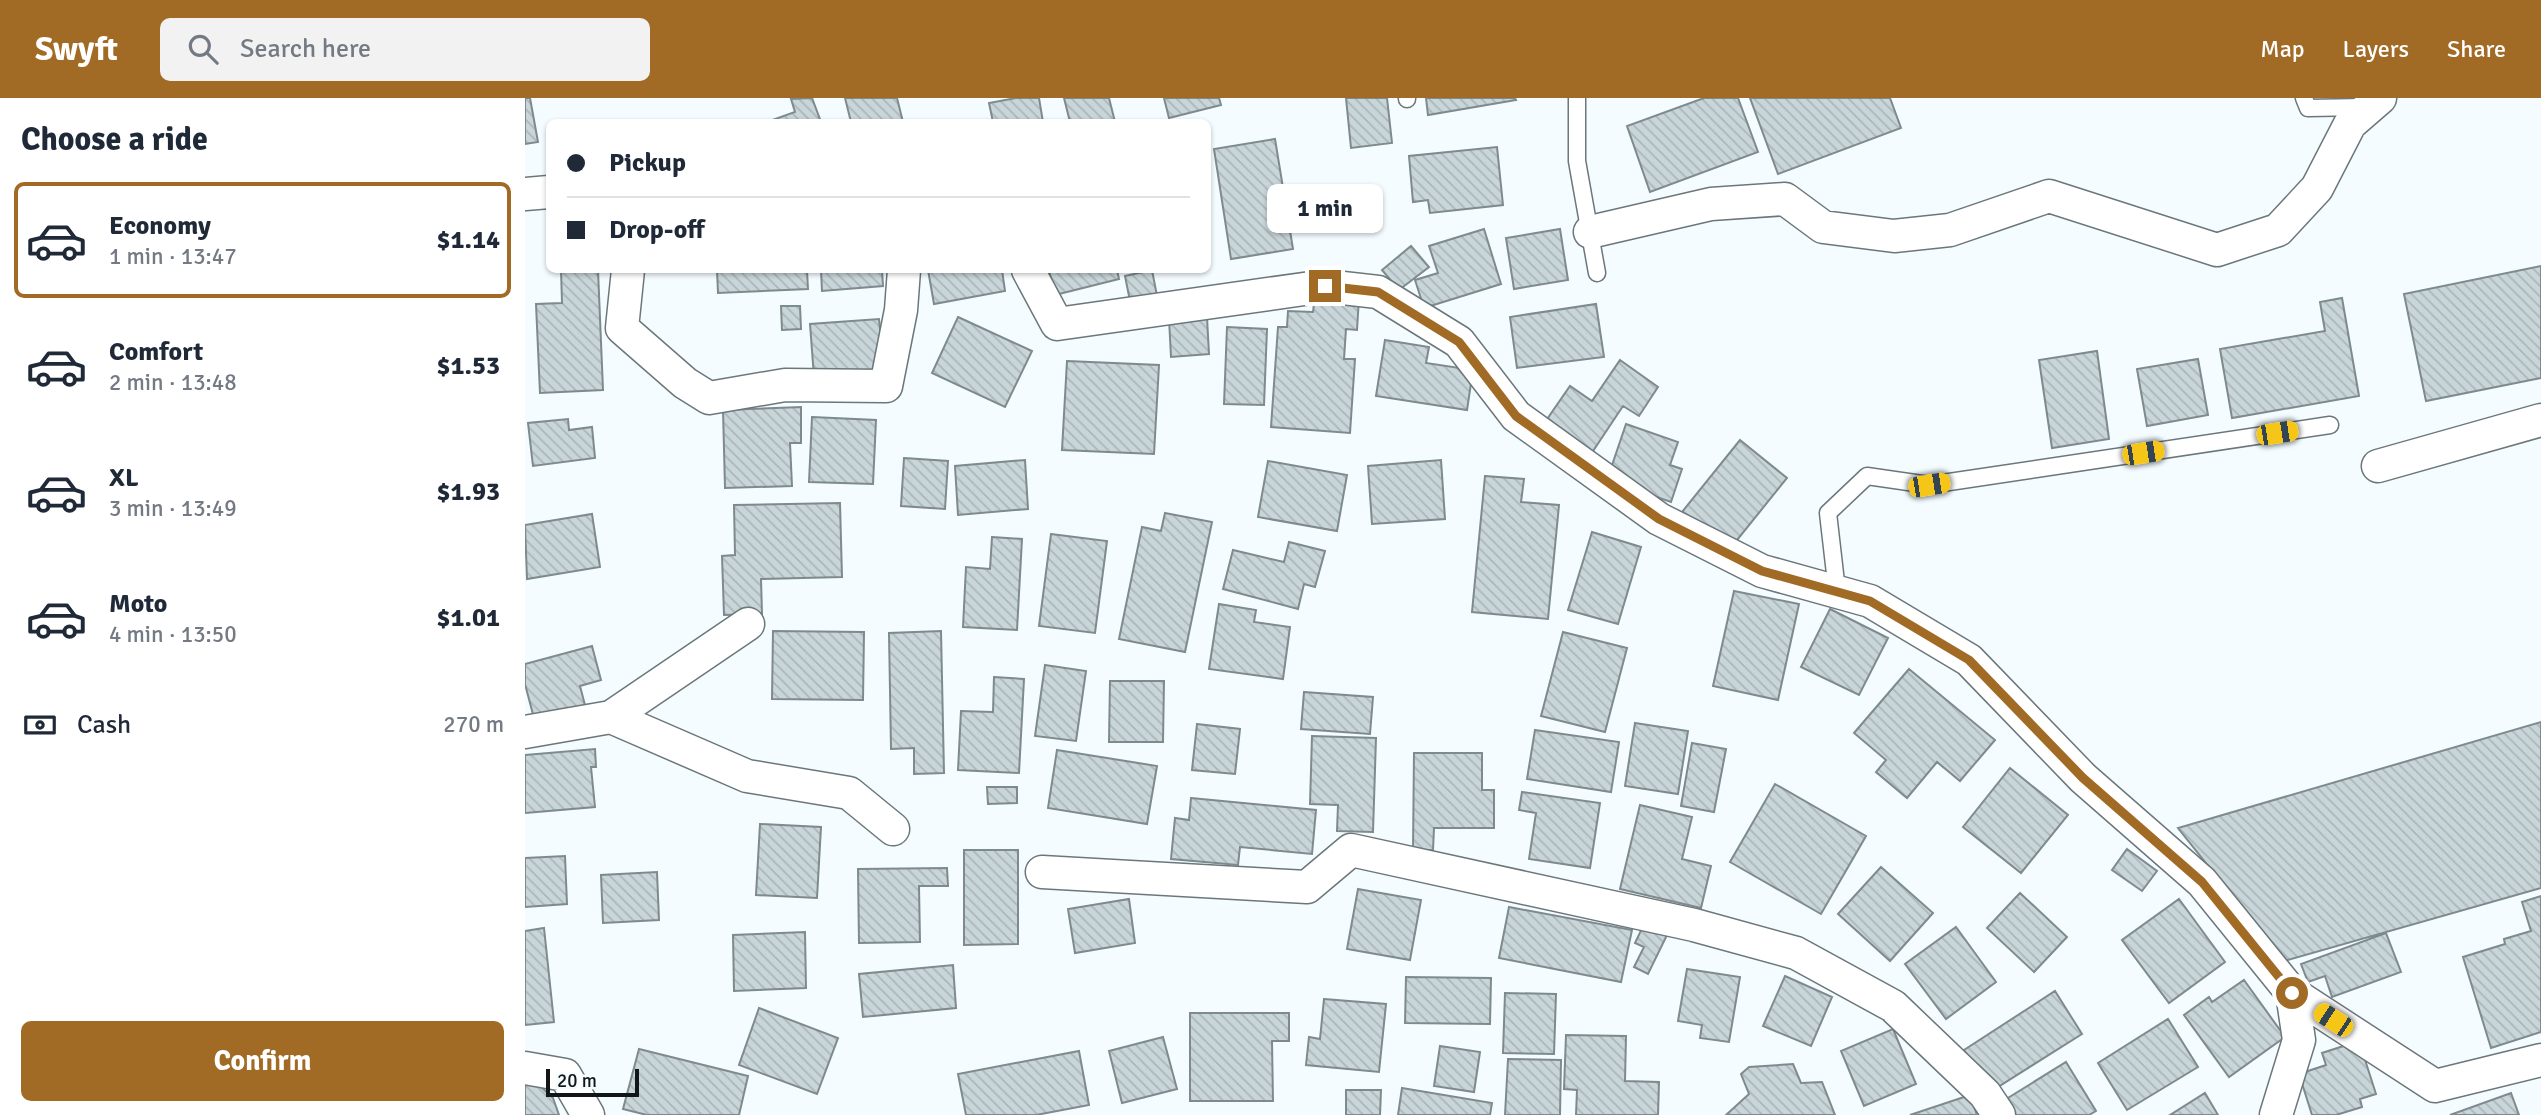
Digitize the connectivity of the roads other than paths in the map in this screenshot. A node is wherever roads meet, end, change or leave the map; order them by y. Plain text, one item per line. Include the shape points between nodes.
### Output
1 (1577, 98) edge
2 (2304, 98) edge
3 (2375, 102) edge
4 (546, 192) edge
5 (525, 194) edge
6 (1590, 232) junction
7 (628, 273) edge
8 (904, 273) edge
9 (1030, 273) edge
10 (1597, 273) dead end
11 (2541, 420) edge
12 (2330, 425) dead end
13 (2378, 466) dead end
14 (1837, 591) junction
15 (748, 624) dead end
16 (611, 717) junction
17 (525, 732) edge
18 (893, 829) dead end
19 (1042, 872) dead end
20 (2292, 993) junction
21 (2541, 1060) edge
22 (525, 1068) edge
23 (588, 1115) edge
24 (1999, 1115) edge
25 (2276, 1115) edge

1 - 6 lane via 1577,161
2 - 3 lane via 2308,108
3 - 6 street via 2350,124 2316,188 2278,230 2217,250 2049,196 1950,230 1894,236 1823,227 1785,199 1711,204
4 - 5 street
6 - 10 lane
7 - 8 street via 622,328 709,398 785,385 887,386
9 - 14 street via 1057,324 1325,286 1378,292 1459,342 1516,416 1659,519 1762,571
11 - 13 street
12 - 14 lane via 1929,485 1867,476 1828,513
14 - 20 street via 1870,601 1969,660 2083,778 2202,882
15 - 16 street
16 - 17 street
16 - 18 street via 747,776 849,793
19 - 24 street via 1307,887 1351,850 1694,925 1796,953 1893,1006 1985,1094
20 - 21 street via 2435,1086
20 - 25 street via 2299,1040
22 - 23 street via 565,1074

